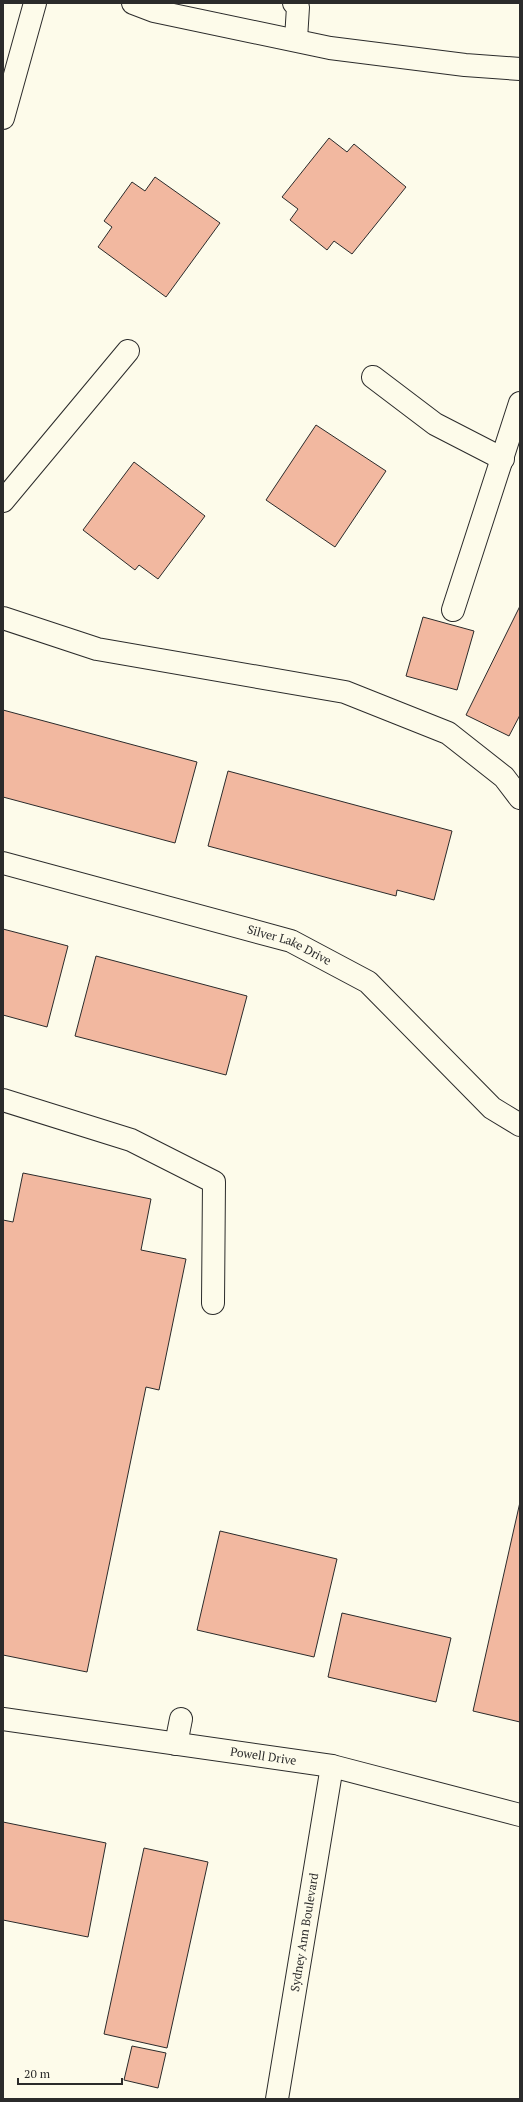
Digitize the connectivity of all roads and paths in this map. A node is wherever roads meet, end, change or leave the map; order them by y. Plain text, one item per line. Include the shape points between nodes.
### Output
1 (35, 3) edge
2 (133, 3) edge
3 (294, 3) edge
4 (199, 11) edge
5 (296, 39) junction
6 (520, 69) edge
7 (3, 118) edge
8 (128, 351) dead end
9 (372, 377) dead end
10 (520, 403) edge
11 (503, 459) junction
12 (3, 501) edge
13 (453, 610) dead end
14 (3, 618) edge
15 (520, 798) edge
16 (3, 863) edge
17 (3, 1100) edge
18 (520, 1126) edge
19 (213, 1303) dead end
20 (3, 1719) edge
21 (181, 1719) dead end
22 (176, 1744) junction
23 (332, 1766) junction
24 (520, 1815) edge
25 (277, 2099) edge

1 - 7 street
2 - 4 street via 154,11
3 - 5 street via 298,7
4 - 5 street
5 - 6 street via 338,49 465,65
8 - 12 street
9 - 11 street via 435,424
10 - 11 street
11 - 13 street
14 - 15 street via 97,649 345,692 448,733 504,777
16 - 18 street, Silver Lake Drive via 291,941 368,982 492,1108
17 - 19 street via 131,1140 214,1182
20 - 22 street, Powell Drive
21 - 22 street
22 - 23 street, Powell Drive
23 - 24 street, Powell Drive
23 - 25 street, Sydney Ann Boulevard

